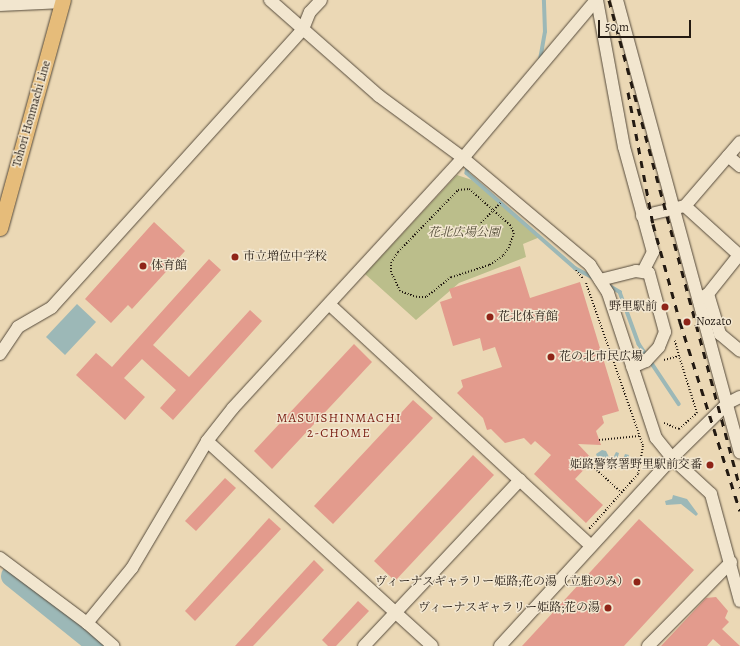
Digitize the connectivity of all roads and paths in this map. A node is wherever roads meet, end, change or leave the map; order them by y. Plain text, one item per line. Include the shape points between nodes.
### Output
1 (270, 0) edge
2 (321, 0) edge
3 (596, 0) edge
4 (617, 0) edge
5 (63, 1) edge
6 (0, 5) edge
7 (302, 29) junction
8 (740, 142) edge
9 (728, 156) junction
10 (463, 158) junction
11 (740, 166) edge
12 (495, 198) dead end
13 (500, 202) junction
14 (506, 207) dead end
15 (681, 208) junction
16 (493, 210) junction
17 (642, 216) junction
18 (481, 223) dead end
19 (0, 228) edge
20 (740, 254) edge
21 (572, 266) dead end
22 (644, 270) junction
23 (600, 280) junction
24 (704, 297) junction
25 (330, 305) junction
26 (673, 334) dead end
27 (740, 351) edge
28 (0, 354) edge
29 (679, 356) junction
30 (661, 361) dead end
31 (632, 367) junction
32 (740, 396) edge
33 (728, 403) junction
34 (662, 422) dead end
35 (640, 436) junction
36 (599, 440) dead end
37 (207, 441) junction
38 (739, 446) edge
39 (672, 458) junction
40 (590, 464) dead end
41 (520, 480) junction
42 (621, 492) dead end
43 (581, 537) junction
44 (591, 546) junction
45 (0, 558) edge
46 (735, 564) edge
47 (740, 601) edge
48 (395, 612) junction
49 (87, 623) junction
50 (113, 646) edge
51 (364, 646) edge
52 (432, 646) edge
53 (500, 646) edge
54 (648, 646) edge

1 - 7 street
2 - 7 street via 310,12
3 - 10 street
3 - 17 street via 624,147
4 - 15 street
5 - 6 street
5 - 19 main road, Tohori Honmachi Line
7 - 10 street via 379,96
7 - 28 street via 52,307 18,327
8 - 9 street
9 - 11 street
9 - 15 street
10 - 23 street via 590,265
10 - 25 street
12 - 13 path
13 - 14 path
13 - 16 path
15 - 17 street
15 - 20 street
15 - 24 street
16 - 16 path via 469,189 458,190 398,252 391,263 390,272 400,291 417,297 426,297 452,278 489,265 503,256 514,233 510,225
16 - 18 path
17 - 22 street via 653,252
20 - 24 street
21 - 35 path via 585,281
22 - 23 street
22 - 31 street via 649,273 666,332 659,347 646,361
23 - 31 street via 608,293
24 - 27 street via 720,334
24 - 33 street
25 - 37 street via 233,408
25 - 41 street
26 - 29 path
29 - 30 path
29 - 34 path via 697,413 679,429
31 - 39 street via 656,438
32 - 33 street
33 - 38 street
33 - 39 street
35 - 36 path
35 - 43 path via 643,446 638,474
37 - 48 street
37 - 49 street via 132,568
39 - 44 street
39 - 46 street via 711,494
40 - 42 path
41 - 43 street
41 - 48 street
43 - 44 street
44 - 53 street
45 - 49 street
46 - 47 street
46 - 54 street
48 - 51 street
48 - 52 street
49 - 50 street

